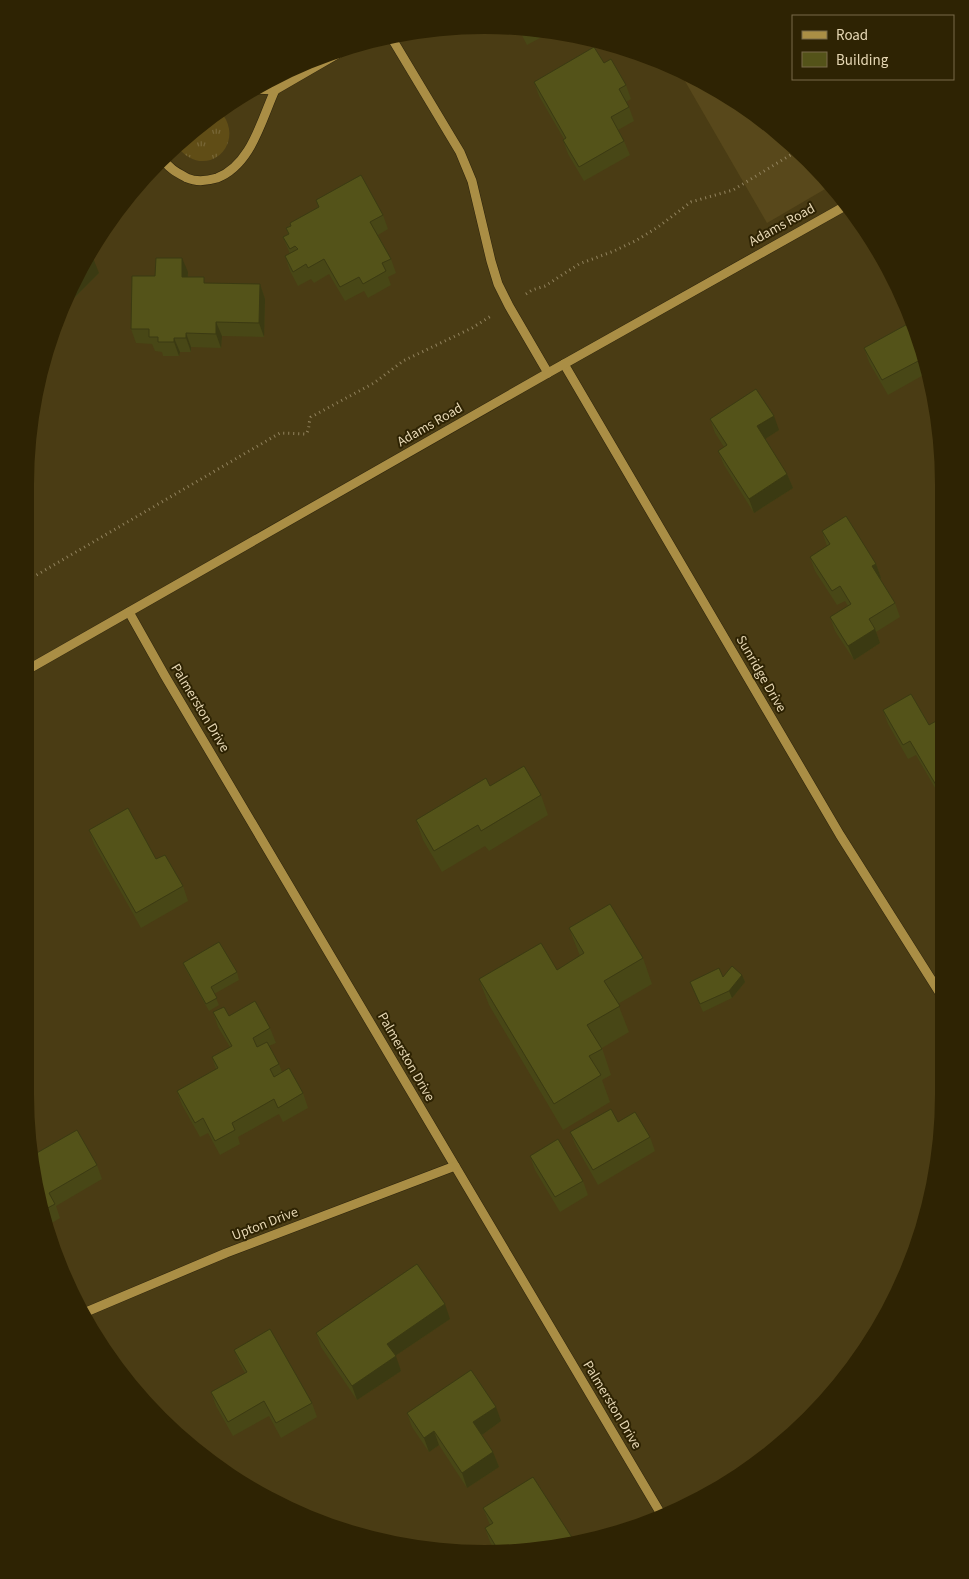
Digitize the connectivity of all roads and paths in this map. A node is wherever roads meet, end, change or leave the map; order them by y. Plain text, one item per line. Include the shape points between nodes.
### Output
1 (394, 43) edge
2 (315, 67) edge
3 (268, 89) edge
4 (275, 90) junction
5 (791, 155) edge
6 (167, 165) edge
7 (841, 209) edge
8 (532, 290) dead end
9 (488, 318) dead end
10 (564, 364) junction
11 (548, 373) junction
12 (34, 576) edge
13 (129, 612) junction
14 (34, 667) edge
15 (935, 985) edge
16 (455, 1166) junction
17 (89, 1311) edge
18 (659, 1510) edge

1 - 11 street via 460,152 472,182 498,284
2 - 4 street
3 - 4 street
4 - 6 street via 250,148 237,165 223,175 208,181 192,180
5 - 8 path via 733,190 691,202 637,240 580,264 545,286
7 - 10 street, Adams Road
9 - 12 path via 403,361 374,383 311,417 306,434 280,433
10 - 11 street, Adams Road
10 - 15 street, Sunridge Drive via 840,835
11 - 13 street, Adams Road
13 - 14 street, Adams Road
13 - 16 street, Palmerston Drive
16 - 17 street, Upton Drive via 226,1253
16 - 18 street, Palmerston Drive

